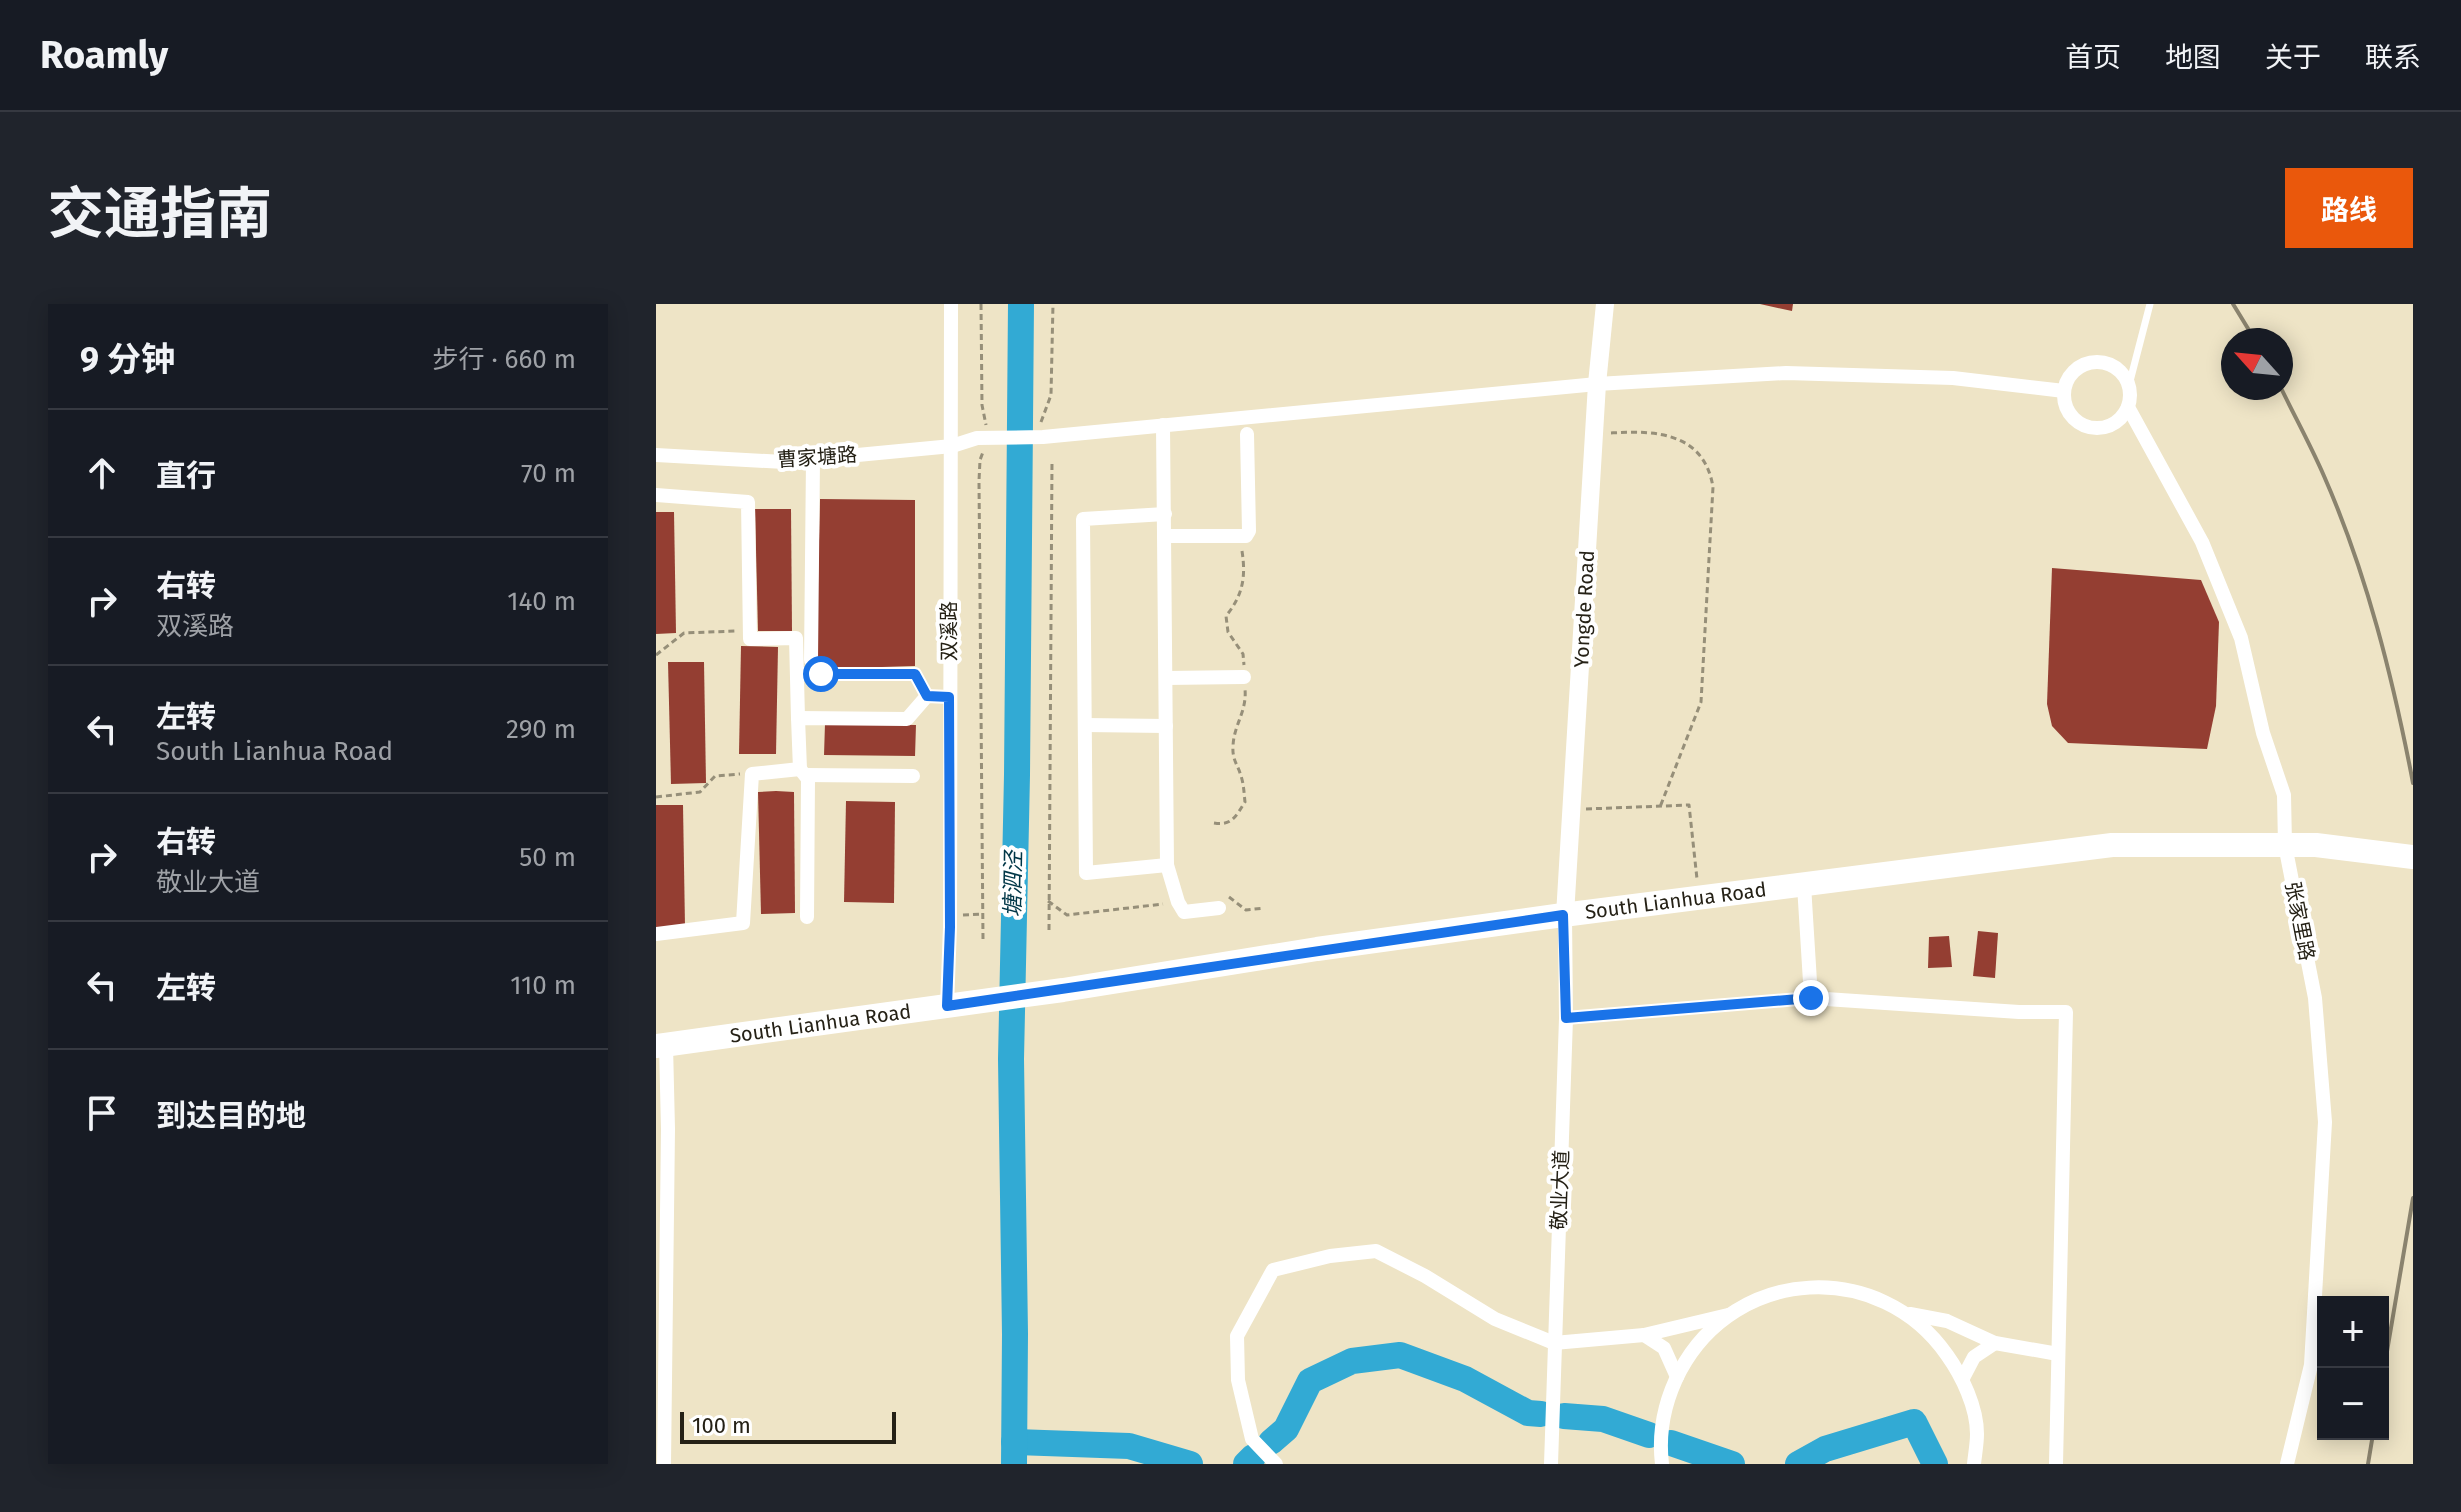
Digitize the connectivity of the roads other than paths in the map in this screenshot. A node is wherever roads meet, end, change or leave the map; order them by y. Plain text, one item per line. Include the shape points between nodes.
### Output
1 (951, 304) edge
2 (1605, 304) edge
3 (2150, 304) edge
4 (1597, 384) junction
5 (2129, 385) junction
6 (2064, 391) junction
7 (2128, 407) junction
8 (1163, 425) junction
9 (1247, 434) dead end
10 (952, 446) junction
11 (656, 455) edge
12 (813, 459) junction
13 (656, 495) edge
14 (1165, 514) junction
15 (1165, 536) junction
16 (811, 660) dead end
17 (798, 674) junction
18 (1244, 677) dead end
19 (1166, 678) junction
20 (927, 696) junction
21 (949, 697) junction
22 (798, 718) junction
23 (1085, 725) junction
24 (1166, 726) junction
25 (803, 772) junction
26 (913, 776) dead end
27 (2285, 845) junction
28 (2413, 857) edge
29 (1167, 865) junction
30 (1804, 885) junction
31 (1222, 901) road end
32 (1565, 915) junction
33 (807, 917) dead end
34 (656, 934) edge
35 (1811, 998) junction
36 (947, 1006) junction
37 (1566, 1018) junction
38 (661, 1045) edge
39 (1902, 1312) junction
40 (1728, 1315) junction
41 (1644, 1335) junction
42 (1554, 1343) junction
43 (1995, 1343) junction
44 (661, 1345) edge
45 (2058, 1354) junction
46 (1677, 1377) junction
47 (1963, 1378) junction
48 (664, 1464) edge
49 (1276, 1464) edge
50 (1551, 1464) edge
51 (1662, 1464) edge
52 (1974, 1464) edge
53 (2056, 1464) edge
54 (2287, 1464) edge

1 - 10 street, 双溪路
2 - 4 street, Yongde Road
3 - 5 lane
4 - 6 street, 曹家塘路 via 1786,373 1953,378
4 - 8 street, 曹家塘路
4 - 32 street, Yongde Road
5 - 6 street via 2116,367 2095,362 2074,371
5 - 7 street
6 - 7 street via 2068,411 2084,425 2114,423
7 - 27 street, 张家里路 via 2202,542 2241,638 2284,795
8 - 10 street, 曹家塘路 via 983,438
8 - 14 street
9 - 15 street via 1246,536
10 - 12 street, 曹家塘路
10 - 21 street, 双溪路
11 - 12 street, 曹家塘路
12 - 16 street
13 - 17 street via 748,502 750,639 796,638
14 - 15 street
14 - 23 street via 1083,519
15 - 19 street
17 - 20 street via 915,674
17 - 22 street
18 - 19 street
19 - 24 street
20 - 21 street
20 - 22 street via 907,719
21 - 36 street, 双溪路
22 - 25 street
23 - 24 street
23 - 29 street via 1086,873
24 - 29 street
25 - 26 street
25 - 33 street via 808,779
25 - 34 street via 752,774 743,923
27 - 28 main road, South Lianhua Road
27 - 30 main road, South Lianhua Road via 2112,845
27 - 54 street, 张家里路 via 2315,998 2325,1122 2311,1365
29 - 31 street via 1184,912
30 - 32 main road, South Lianhua Road
30 - 35 street
32 - 36 main road, South Lianhua Road
32 - 37 street, 敬业大道
35 - 37 street
35 - 45 street via 2066,1012
36 - 38 main road, South Lianhua Road
37 - 42 street, 敬业大道
38 - 44 street via 668,1129
39 - 40 street via 1886,1301 1833,1286 1778,1291
39 - 43 street via 1947,1321
39 - 47 street via 1931,1332
40 - 41 street
40 - 46 street via 1692,1349
41 - 42 street
41 - 46 street via 1664,1348
42 - 49 street via 1495,1319 1376,1251 1273,1270 1237,1336 1238,1380 1252,1439
42 - 50 street, 敬业大道
43 - 45 street
43 - 47 street via 1974,1357
44 - 48 street
45 - 53 street
46 - 51 street via 1668,1394 1659,1443
47 - 52 street via 1977,1431

